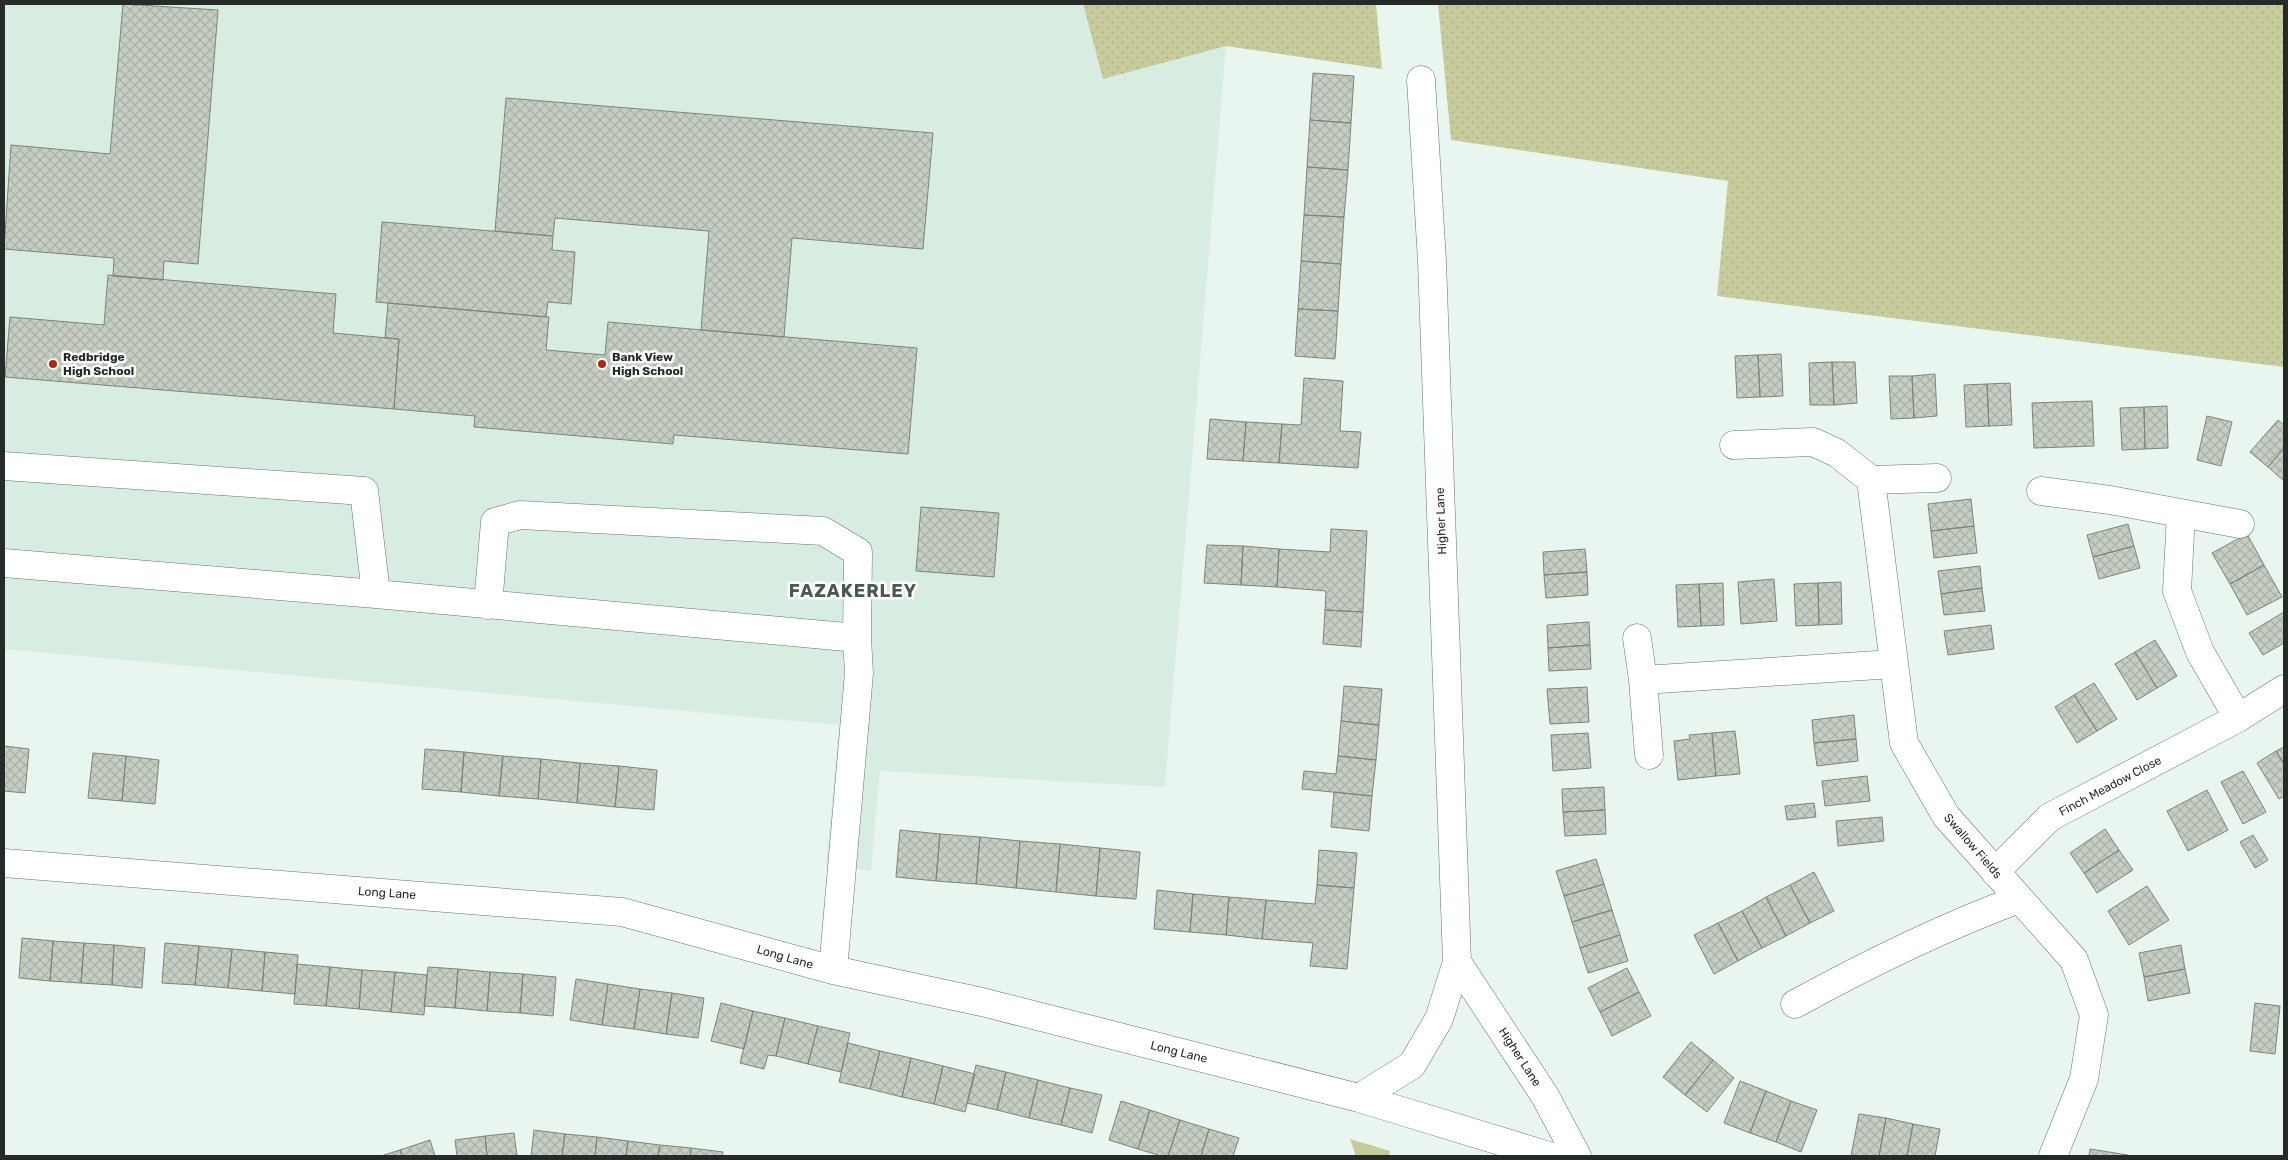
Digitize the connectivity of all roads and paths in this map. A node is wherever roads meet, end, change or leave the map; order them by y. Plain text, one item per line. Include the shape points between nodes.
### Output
1 (1421, 80) dead end
2 (1734, 445) dead end
3 (4, 466) edge
4 (1937, 478) dead end
5 (1871, 480) junction
6 (2041, 490) dead end
7 (2180, 513) junction
8 (2240, 524) dead end
9 (4, 563) edge
10 (376, 594) junction
11 (488, 605) junction
12 (856, 638) junction
13 (1637, 638) dead end
14 (1894, 664) junction
15 (1643, 680) junction
16 (2284, 690) edge
17 (2238, 718) junction
18 (1649, 755) dead end
19 (4, 863) edge
20 (1995, 872) junction
21 (2019, 899) junction
22 (1457, 962) junction
23 (833, 970) junction
24 (1795, 1004) dead end
25 (1359, 1098) junction
26 (1472, 1146) edge
27 (1548, 1156) edge
28 (1577, 1156) edge
29 (2053, 1156) edge

1 - 22 street, Higher Lane via 1432,260
2 - 5 street via 1813,442 1837,453
3 - 10 street via 364,491
4 - 5 street
5 - 14 street, Swallow Fields
6 - 7 street
7 - 8 street
7 - 17 street via 2177,591 2200,652
9 - 10 street
10 - 11 street
11 - 12 street
11 - 12 street via 495,522 520,515 823,531 858,552
12 - 23 street via 859,672
13 - 15 street
14 - 15 street
14 - 20 street, Swallow Fields via 1904,743 1946,816
15 - 18 street
16 - 17 street, Finch Meadow Close
17 - 20 street, Finch Meadow Close via 2050,817
19 - 23 street, Long Lane via 622,912
20 - 21 street, Swallow Fields
21 - 24 street via 1880,958
21 - 29 street, Swallow Fields via 2074,960 2094,1015 2084,1079
22 - 25 street, Higher Lane via 1439,1019 1412,1065
22 - 28 street, Higher Lane via 1545,1096
23 - 25 street, Long Lane via 982,1002
25 - 26 street, Long Lane
26 - 27 street, Long Lane

